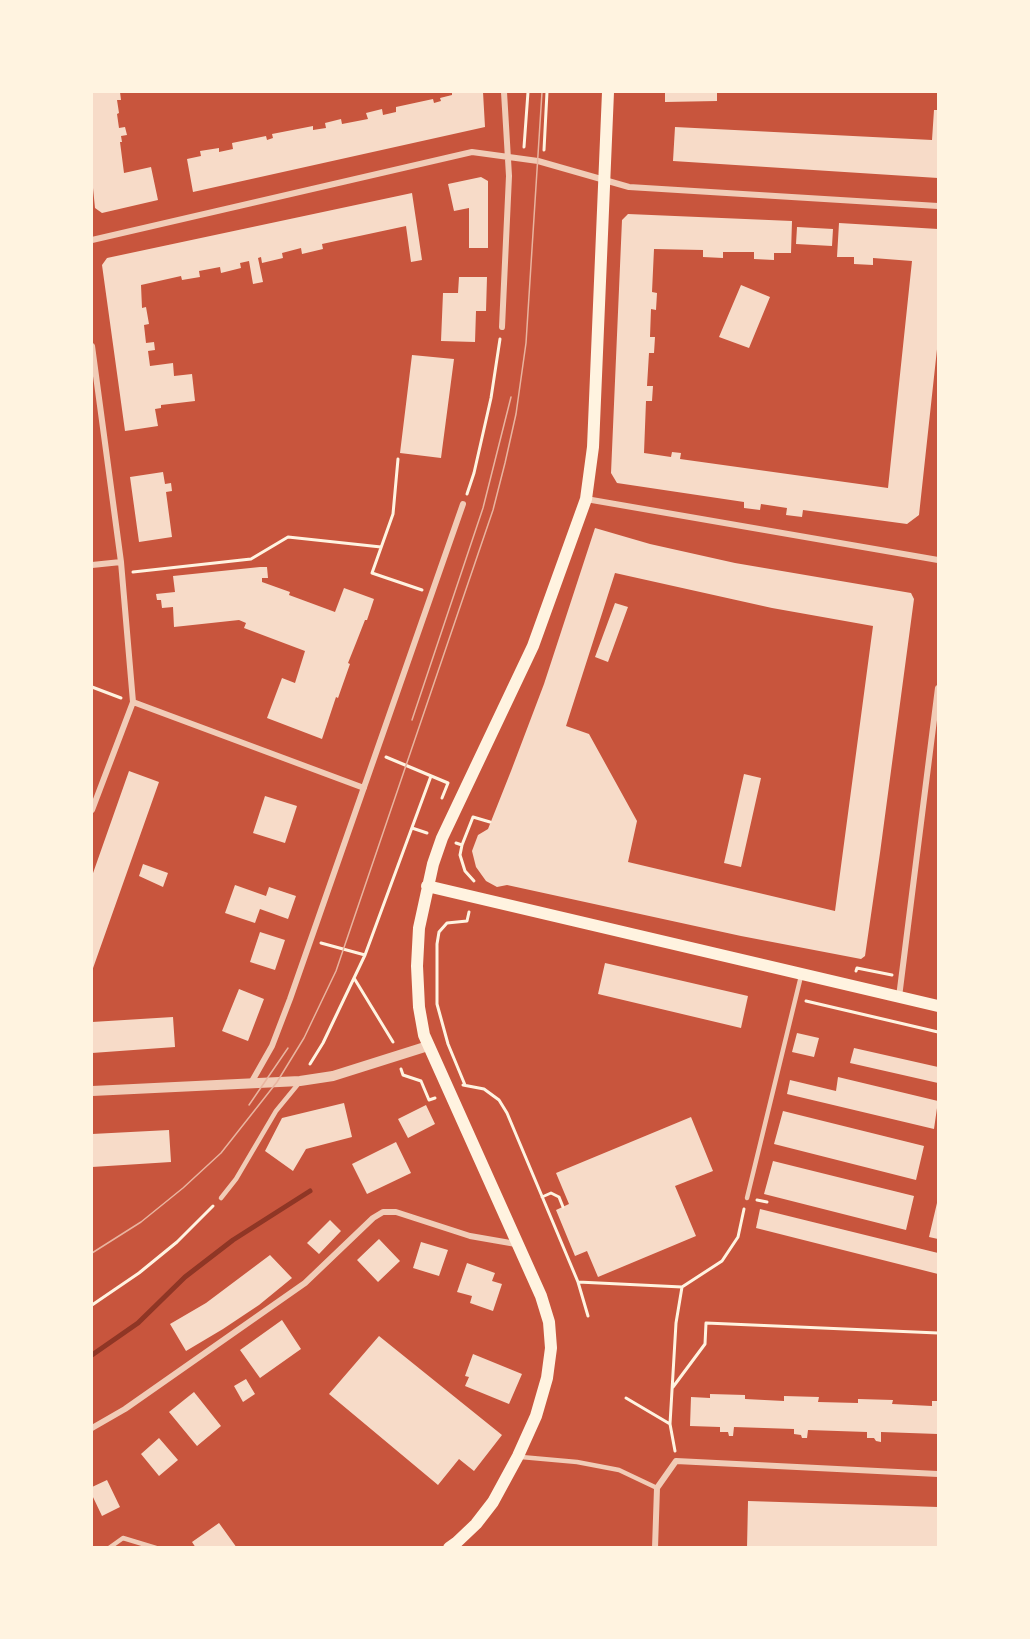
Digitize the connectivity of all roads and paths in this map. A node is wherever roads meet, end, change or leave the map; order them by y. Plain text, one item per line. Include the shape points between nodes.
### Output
1 (504, 92) edge
2 (528, 92) edge
3 (547, 92) edge
4 (608, 92) edge
5 (525, 139) dead end
6 (544, 141) dead end
7 (509, 156) junction
8 (604, 181) junction
9 (939, 206) edge
10 (92, 240) edge
11 (502, 327) joint
12 (92, 346) edge
13 (398, 459) dead end
14 (586, 499) junction
15 (463, 504) joint
16 (381, 547) junction
17 (939, 560) edge
18 (121, 562) junction
19 (92, 565) edge
20 (122, 573) junction
21 (432, 593) junction
22 (92, 687) edge
23 (939, 688) edge
24 (104, 691) dead end
25 (134, 702) junction
26 (376, 753) junction
27 (431, 776) junction
28 (364, 788) junction
29 (94, 797) edge
30 (441, 803) dead end
31 (92, 810) edge
32 (478, 818) dead end
33 (490, 822) dead end
34 (462, 845) dead end
35 (428, 886) junction
36 (473, 897) junction
37 (329, 946) dead end
38 (365, 955) junction
39 (802, 974) junction
40 (354, 978) junction
41 (899, 997) junction
42 (796, 998) junction
43 (939, 1006) edge
44 (939, 1032) edge
45 (428, 1046) junction
46 (397, 1055) junction
47 (300, 1081) junction
48 (251, 1083) junction
49 (465, 1084) dead end
50 (92, 1091) edge
51 (221, 1198) joint
52 (747, 1198) joint
53 (563, 1207) dead end
54 (516, 1244) junction
55 (578, 1282) junction
56 (682, 1287) junction
57 (92, 1305) edge
58 (588, 1316) dead end
59 (939, 1333) edge
60 (673, 1387) junction
61 (627, 1398) dead end
62 (670, 1424) junction
63 (92, 1428) edge
64 (518, 1456) junction
65 (676, 1461) junction
66 (939, 1474) edge
67 (657, 1488) junction
68 (109, 1548) edge
69 (156, 1548) edge
70 (449, 1548) edge
71 (655, 1548) edge

1 - 7 street
2 - 5 path
3 - 6 path
4 - 8 main road
7 - 8 street
7 - 10 street via 472,152
7 - 11 street
8 - 9 street via 629,187
8 - 14 main road via 593,447
11 - 15 path via 491,398
12 - 18 street
13 - 16 path via 393,514
14 - 17 street
14 - 35 main road via 533,646 442,838
15 - 21 street
16 - 20 path via 288,537 251,559
16 - 21 path via 372,573
18 - 19 street
18 - 20 street
20 - 25 street
21 - 26 street
22 - 24 path
23 - 41 street
25 - 28 street
25 - 29 street
26 - 27 path
26 - 28 street
27 - 30 path via 448,783
27 - 38 path
28 - 48 street via 272,1046
29 - 31 street
32 - 33 path
34 - 36 path via 460,855 465,871 476,883
35 - 36 main road
35 - 45 main road via 418,928 417,966 419,1007
36 - 39 main road
36 - 49 path via 467,921 447,923 437,944 437,1004
37 - 38 path
38 - 40 path
39 - 41 main road
39 - 42 lane
40 - 46 path via 391,1038
40 - 47 path
41 - 43 main road
42 - 44 path
42 - 52 lane
45 - 46 street
45 - 54 main road
46 - 47 street via 333,1076
47 - 48 street
47 - 51 lane via 276,1111
48 - 50 street
51 - 57 path via 177,1242
52 - 56 path via 738,1237 722,1261
53 - 55 path via 559,1197 551,1193 542,1197
54 - 63 street via 470,1236 396,1212 383,1212 305,1284
54 - 64 main road via 541,1296 551,1348 536,1416
55 - 56 path
55 - 58 path
56 - 60 path
59 - 60 path via 706,1323 705,1344
60 - 62 path
61 - 62 path
62 - 65 path
64 - 67 lane via 619,1470
64 - 70 main road via 493,1502
65 - 66 street
65 - 67 street
67 - 71 street
68 - 69 lane via 123,1538

